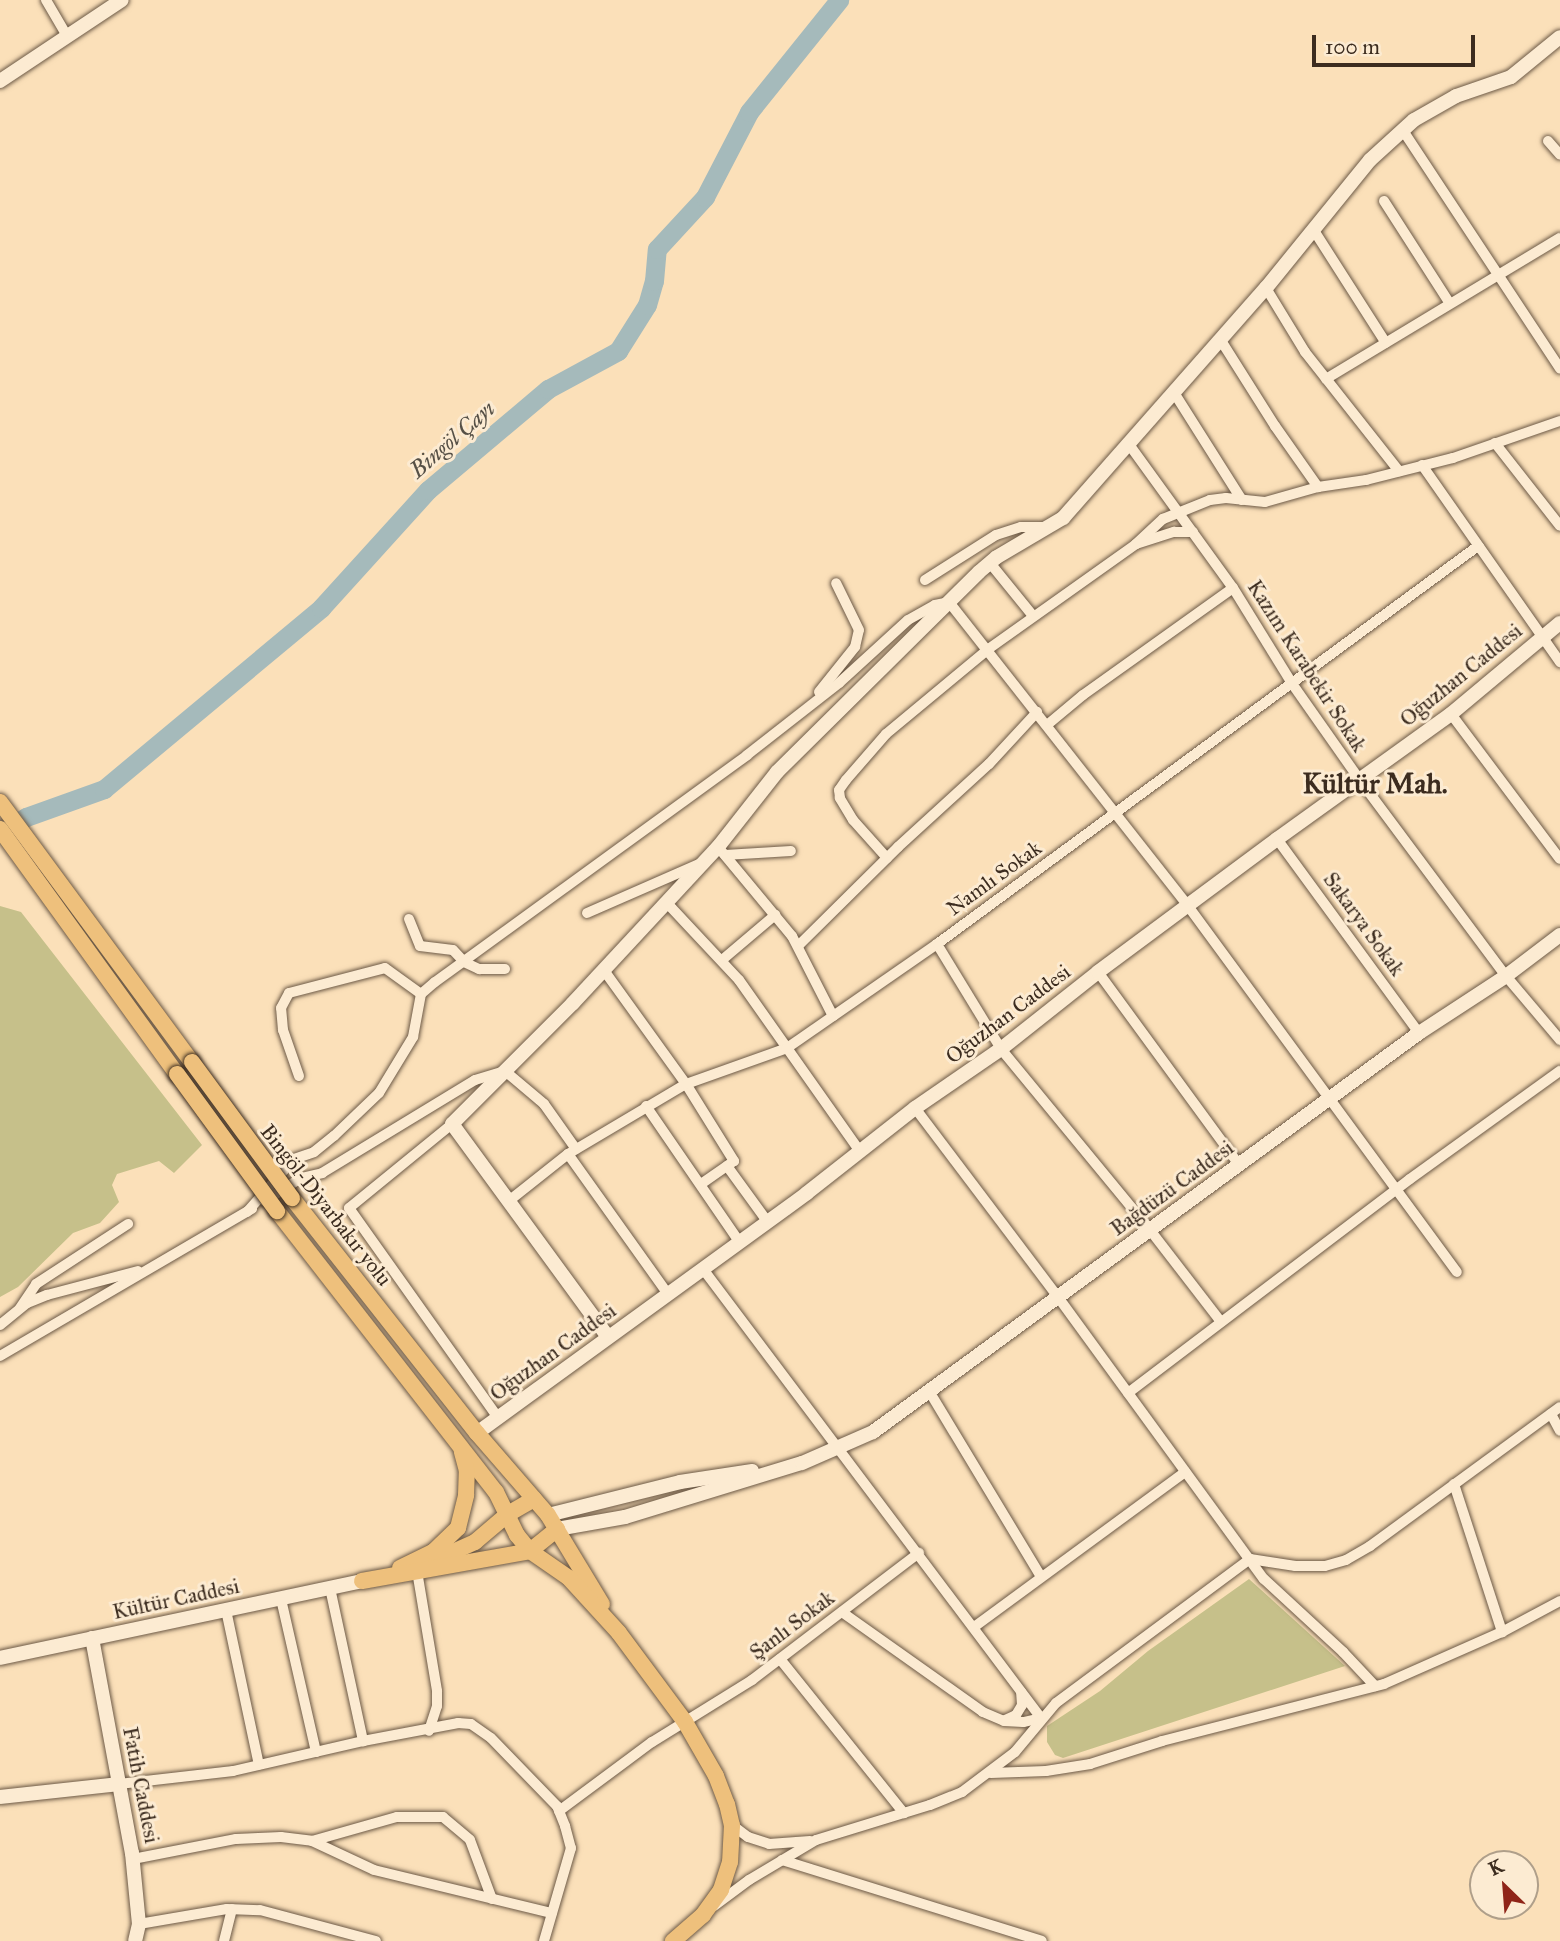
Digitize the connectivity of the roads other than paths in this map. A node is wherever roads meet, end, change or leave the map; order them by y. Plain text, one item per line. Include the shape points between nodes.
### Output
1 (46, 0) edge
2 (122, 0) edge
3 (67, 36) junction
4 (1560, 37) edge
5 (0, 81) edge
6 (1402, 129) junction
7 (1548, 141) dead end
8 (1560, 155) edge
9 (1384, 201) dead end
10 (1313, 229) junction
11 (1560, 238) edge
12 (1500, 273) junction
13 (1266, 288) junction
14 (1450, 304) junction
15 (1220, 339) junction
16 (1386, 343) junction
17 (1560, 369) edge
18 (1326, 379) junction
19 (1173, 391) junction
20 (1560, 421) edge
21 (1129, 443) junction
22 (1494, 443) junction
23 (1422, 465) junction
24 (1399, 471) junction
25 (1318, 487) junction
26 (1242, 500) junction
27 (1178, 511) junction
28 (1560, 526) edge
29 (1051, 527) junction
30 (1193, 532) junction
31 (1136, 544) junction
32 (1478, 546) junction
33 (990, 563) junction
34 (925, 580) dead end
35 (836, 583) dead end
36 (1233, 589) junction
37 (950, 602) junction
38 (1033, 617) junction
39 (1560, 623) edge
40 (1542, 638) junction
41 (987, 650) junction
42 (1560, 662) edge
43 (1293, 685) junction
44 (802, 710) junction
45 (1037, 712) junction
46 (1451, 714) junction
47 (1047, 725) junction
48 (1359, 779) junction
49 (0, 802) edge
50 (1116, 813) junction
51 (0, 829) edge
52 (1277, 839) junction
53 (721, 851) junction
54 (791, 851) dead end
55 (887, 858) junction
56 (1560, 859) edge
57 (703, 862) junction
58 (666, 902) junction
59 (1188, 905) junction
60 (587, 913) dead end
61 (775, 915) junction
62 (408, 919) dead end
63 (1560, 935) edge
64 (937, 944) junction
65 (798, 946) junction
66 (722, 960) junction
67 (464, 962) junction
68 (505, 969) dead end
69 (603, 970) junction
70 (1098, 972) junction
71 (1506, 976) junction
72 (421, 994) junction
73 (833, 1016) junction
74 (1419, 1032) junction
75 (1560, 1040) edge
76 (788, 1048) junction
77 (1001, 1049) junction
78 (505, 1071) junction
79 (1560, 1071) edge
80 (299, 1076) dead end
81 (686, 1084) junction
82 (1329, 1098) junction
83 (646, 1106) junction
84 (915, 1108) junction
85 (452, 1124) junction
86 (859, 1150) junction
87 (572, 1152) junction
88 (1239, 1165) junction
89 (727, 1166) junction
90 (701, 1184) junction
91 (1396, 1190) junction
92 (510, 1200) junction
93 (247, 1212) junction
94 (767, 1221) junction
95 (128, 1224) dead end
96 (1150, 1230) junction
97 (738, 1240) junction
98 (149, 1268) junction
99 (703, 1269) junction
100 (1457, 1272) dead end
101 (667, 1293) junction
102 (1058, 1297) junction
103 (20, 1308) junction
104 (1221, 1322) junction
105 (0, 1325) edge
106 (608, 1337) junction
107 (0, 1356) edge
108 (929, 1391) junction
109 (1128, 1393) junction
110 (1556, 1410) edge
111 (498, 1418) junction
112 (1560, 1431) edge
113 (477, 1433) junction
114 (459, 1444) junction
115 (839, 1446) junction
116 (1185, 1472) junction
117 (1454, 1484) junction
118 (534, 1499) junction
119 (508, 1514) junction
120 (552, 1522) junction
121 (530, 1551) junction
122 (919, 1553) junction
123 (1250, 1559) junction
124 (417, 1572) junction
125 (1041, 1577) junction
126 (362, 1581) junction
127 (330, 1588) junction
128 (281, 1599) junction
129 (1560, 1601) edge
130 (226, 1610) junction
131 (842, 1612) junction
132 (974, 1628) junction
133 (1502, 1632) junction
134 (619, 1633) junction
135 (92, 1638) junction
136 (0, 1658) edge
137 (780, 1659) junction
138 (1375, 1686) junction
139 (1021, 1690) junction
140 (1041, 1718) junction
141 (1004, 1720) junction
142 (685, 1722) junction
143 (429, 1731) junction
144 (363, 1741) junction
145 (316, 1752) junction
146 (259, 1765) junction
147 (991, 1773) junction
148 (119, 1784) junction
149 (0, 1797) edge
150 (559, 1811) junction
151 (904, 1813) junction
152 (732, 1825) junction
153 (816, 1840) junction
154 (312, 1841) junction
155 (133, 1859) junction
156 (782, 1860) junction
157 (492, 1899) junction
158 (232, 1909) junction
159 (552, 1913) junction
160 (703, 1915) junction
161 (139, 1924) junction
162 (340, 1936) edge
163 (135, 1941) edge
164 (224, 1941) edge
165 (376, 1941) edge
166 (544, 1941) edge
167 (673, 1941) edge
168 (1042, 1941) edge

1 - 3 street
2 - 3 street
3 - 5 street
4 - 6 street via 1511,77 1456,96
6 - 10 street via 1358,173
6 - 12 street
7 - 8 street
9 - 14 street
10 - 13 street
10 - 16 street
11 - 12 street
12 - 14 street
12 - 17 street
13 - 15 street
13 - 18 street
14 - 16 street
15 - 19 street
15 - 25 street
16 - 18 street
18 - 24 street
19 - 21 street
19 - 26 street
20 - 22 street
21 - 27 street, Kazım Karabekir Sokak
21 - 29 street
22 - 23 street
22 - 28 street
23 - 24 street
23 - 32 street
24 - 25 street
25 - 26 street via 1265,502
26 - 27 street via 1210,500
27 - 30 street, Kazım Karabekir Sokak
27 - 31 street
29 - 33 street
29 - 34 street via 1021,527 996,535
30 - 31 street via 1174,532
30 - 36 street, Kazım Karabekir Sokak
31 - 38 street
32 - 40 street
32 - 43 street, Namlı Sokak
33 - 37 street
33 - 38 street
35 - 44 street via 859,630 855,647
36 - 43 street, Kazım Karabekir Sokak
36 - 47 street
37 - 41 street
37 - 44 street via 908,620
37 - 53 street via 777,772
38 - 41 street
39 - 40 street, Oğuzhan Caddesi
40 - 42 street
40 - 46 street, Oğuzhan Caddesi
41 - 45 street
41 - 55 street via 886,734 839,790 853,820
43 - 48 street, Kazım Karabekir Sokak
43 - 50 street, Namlı Sokak
44 - 67 street
45 - 47 street
45 - 55 street via 989,764
46 - 48 street, Oğuzhan Caddesi
46 - 56 street
47 - 50 street
48 - 52 street, Oğuzhan Caddesi
48 - 71 street, Kazım Karabekir Sokak
49 - 113 main road, Bingöl-Diyarbakır yolu, bridge via 292,1199
50 - 59 street
50 - 64 street, Namlı Sokak
51 - 114 main road, Bingöl-Diyarbakır yolu, bridge via 277,1211
52 - 59 street, Oğuzhan Caddesi
52 - 74 street, Sakarya Sokak
53 - 54 street
53 - 57 street
53 - 61 street
55 - 65 street
57 - 58 street
57 - 60 street
58 - 66 street
58 - 69 street
59 - 70 street, Oğuzhan Caddesi
59 - 82 street
61 - 65 street
61 - 66 street
62 - 67 street via 420,946 453,950
63 - 71 street, Bağdüzü Caddesi
64 - 73 street, Namlı Sokak
64 - 77 street
65 - 73 street
66 - 76 street
67 - 68 street via 490,971
67 - 72 street
69 - 78 street
69 - 81 street
70 - 77 street, Oğuzhan Caddesi
70 - 88 street
71 - 74 street, Bağdüzü Caddesi
71 - 75 street, Kazım Karabekir Sokak
72 - 80 street via 385,968 289,993 281,1008 283,1030
72 - 93 street via 413,1037 379,1093 314,1152 293,1159
73 - 76 street, Namlı Sokak
74 - 82 street, Bağdüzü Caddesi
76 - 81 street, Namlı Sokak
76 - 86 street
77 - 84 street, Oğuzhan Caddesi
77 - 96 street
78 - 85 street
78 - 87 street via 544,1104
78 - 93 street via 475,1080 322,1173 301,1178
79 - 91 street
81 - 83 street, Namlı Sokak
81 - 89 street via 734,1161
82 - 88 street, Bağdüzü Caddesi
82 - 91 street
83 - 87 street, Namlı Sokak
83 - 90 street
84 - 86 street, Oğuzhan Caddesi
84 - 102 street
85 - 92 street
85 - 111 street via 349,1208
86 - 94 street, Oğuzhan Caddesi
87 - 92 street, Namlı Sokak
87 - 101 street
88 - 96 street, Bağdüzü Caddesi
89 - 90 street
89 - 94 street
90 - 97 street
91 - 100 street
91 - 104 street
92 - 106 street
93 - 98 street
94 - 97 street, Oğuzhan Caddesi
95 - 103 street via 36,1284
96 - 102 street, Bağdüzü Caddesi
96 - 104 street
97 - 99 street, Oğuzhan Caddesi
98 - 103 street
98 - 107 street
99 - 101 street, Oğuzhan Caddesi
99 - 115 street
101 - 106 street, Oğuzhan Caddesi
102 - 108 street, Bağdüzü Caddesi
102 - 109 street
103 - 105 street
104 - 109 street
106 - 111 street, Oğuzhan Caddesi
108 - 115 street, Bağdüzü Caddesi via 873,1432
108 - 125 street
109 - 116 street
110 - 112 street
110 - 117 street
111 - 113 street, Oğuzhan Caddesi
113 - 118 main road, Bingöl-Diyarbakır yolu
114 - 119 main road, Bingöl-Diyarbakır yolu
114 - 126 main road via 467,1471 465,1507 458,1528 418,1561
115 - 120 street, Bağdüzü Caddesi via 802,1463 625,1517
115 - 122 street
116 - 123 street
116 - 125 street
117 - 123 street via 1346,1560 1325,1566 1295,1566
117 - 133 street
118 - 119 main road
118 - 120 main road, Bingöl-Diyarbakır yolu
119 - 121 main road, Bingöl-Diyarbakır yolu
119 - 126 main road via 455,1553
120 - 121 main road
120 - 134 main road, Bingöl-Diyarbakır yolu
121 - 124 main road
121 - 134 main road, Bingöl-Diyarbakır yolu via 569,1578
122 - 131 street, Şanlı Sokak
122 - 132 street
123 - 138 street via 1264,1579
123 - 140 street via 1073,1689
124 - 126 main road
124 - 143 street via 437,1692
125 - 132 street
126 - 127 street, Kültür Caddesi
127 - 128 street, Kültür Caddesi
127 - 144 street
128 - 130 street, Kültür Caddesi
128 - 145 street
129 - 133 street
130 - 135 street, Kültür Caddesi
130 - 146 street
131 - 137 street, Şanlı Sokak
131 - 141 street via 983,1712
132 - 139 street
133 - 138 street
134 - 142 main road, Bingöl-Diyarbakır yolu
135 - 136 street, Kültür Caddesi
135 - 148 street, Fatih Caddesi
137 - 142 street, Şanlı Sokak
137 - 151 street
138 - 147 street via 1090,1764 1046,1772
139 - 140 street
139 - 141 street via 1022,1705 1016,1715
140 - 141 street
140 - 147 street
142 - 150 street, Şanlı Sokak
142 - 152 main road, Bingöl-Diyarbakır yolu via 716,1776
143 - 144 street
143 - 150 street via 458,1723 481,1729
144 - 145 street
145 - 146 street
146 - 148 street
147 - 151 street via 962,1792
148 - 149 street
148 - 155 street, Fatih Caddesi
150 - 159 street via 571,1848
151 - 153 street
152 - 153 street via 769,1844
152 - 160 main road, Bingöl-Diyarbakır yolu via 730,1862 720,1890
153 - 156 street
154 - 155 street via 236,1839
154 - 157 street via 374,1870
154 - 157 street via 397,1817 443,1817 470,1840
155 - 161 street, Fatih Caddesi
156 - 160 street
156 - 168 street
157 - 159 street
158 - 161 street
158 - 162 street via 260,1910
158 - 164 street
159 - 166 street
160 - 167 main road, Bingöl-Diyarbakır yolu
161 - 163 street, Fatih Caddesi
162 - 165 street

